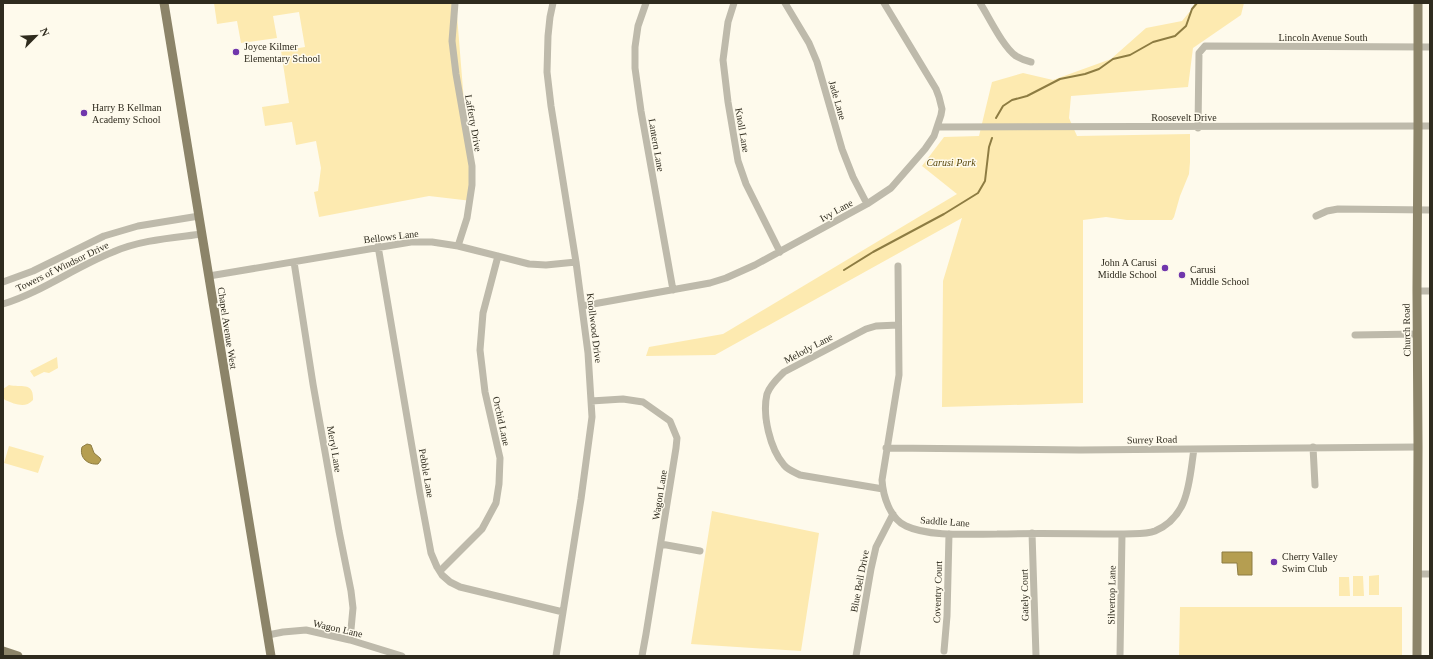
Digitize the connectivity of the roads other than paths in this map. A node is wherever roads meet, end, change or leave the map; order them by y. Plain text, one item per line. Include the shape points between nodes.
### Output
1 (164, 3) edge
2 (455, 3) edge
3 (553, 3) edge
4 (646, 3) edge
5 (734, 3) edge
6 (785, 3) edge
7 (884, 3) edge
8 (980, 3) edge
9 (1418, 3) edge
10 (1418, 47) junction
11 (1430, 47) edge
12 (1031, 62) dead end
13 (1418, 126) junction
14 (1430, 126) edge
15 (938, 127) junction
16 (1198, 128) junction
17 (867, 204) junction
18 (1418, 210) junction
19 (1430, 210) edge
20 (199, 216) junction
21 (1316, 216) dead end
22 (202, 234) junction
23 (378, 246) junction
24 (458, 246) junction
25 (780, 252) junction
26 (498, 256) junction
27 (294, 262) junction
28 (576, 262) junction
29 (898, 266) dead end
30 (209, 276) junction
31 (3, 282) edge
32 (673, 290) junction
33 (1417, 291) junction
34 (1430, 291) edge
35 (3, 304) edge
36 (582, 306) junction
37 (898, 325) junction
38 (1417, 334) junction
39 (1355, 335) dead end
40 (591, 401) junction
41 (1313, 447) junction
42 (1418, 447) junction
43 (886, 448) junction
44 (1194, 449) junction
45 (1315, 485) dead end
46 (882, 489) junction
47 (893, 514) junction
48 (1032, 533) junction
49 (949, 534) junction
50 (1122, 534) junction
51 (661, 544) junction
52 (700, 551) dead end
53 (440, 572) junction
54 (1416, 574) junction
55 (1430, 574) edge
56 (562, 612) junction
57 (268, 636) junction
58 (350, 640) junction
59 (3, 651) edge
60 (944, 651) dead end
61 (18, 656) edge
62 (271, 656) edge
63 (402, 656) edge
64 (556, 656) edge
65 (642, 656) edge
66 (856, 656) edge
67 (1036, 656) edge
68 (1120, 656) edge
69 (1416, 656) edge

1 - 20 main road, Chapel Avenue West
2 - 24 street, Lafferty Drive via 452,41 472,166 467,218
3 - 28 street, Knollwood Drive via 549,23 547,72 550,106
4 - 32 street, Lantern Lane via 638,26 635,68
5 - 25 street, Knoll Lane via 728,22 723,60 737,154 746,184
6 - 17 street, Jade Lane via 809,43 817,62 842,149
7 - 15 street, Ivy Lane via 936,89 942,109
8 - 12 street via 1007,47 1015,55
9 - 10 main road, Church Road
10 - 11 street, Lincoln Avenue South
10 - 13 main road, Church Road
10 - 16 street, Lincoln Avenue South via 1206,46 1199,53
13 - 14 street, Roosevelt Drive
13 - 16 street, Roosevelt Drive
13 - 18 main road, Church Road
15 - 16 street, Roosevelt Drive
15 - 17 street, Ivy Lane via 925,149 891,188
17 - 25 street, Ivy Lane
18 - 19 street
18 - 21 street via 1338,209
18 - 33 main road, Church Road
20 - 22 main road, Chapel Avenue West
20 - 31 street, Towers of Windsor Drive via 138,226 104,236 33,271
22 - 30 main road, Chapel Avenue West
22 - 35 street, Towers of Windsor Drive via 158,240 114,251 36,292
23 - 24 street, Bellows Lane via 411,242
23 - 27 street, Bellows Lane
23 - 53 street, Pebble Lane via 422,509 431,553
24 - 26 street, Bellows Lane
25 - 32 street, Ivy Lane via 726,278
26 - 28 street, Bellows Lane via 529,264
26 - 53 street, Orchid Lane via 484,313 480,350 485,392 500,458 496,503 482,529
27 - 30 street, Bellows Lane
27 - 58 street, Meryl Lane via 313,384 352,591
28 - 36 street, Knollwood Drive
29 - 37 street, Saddle Lane
30 - 57 main road, Chapel Avenue West
32 - 36 street, Ivy Lane
33 - 34 street
33 - 38 main road, Church Road
36 - 40 street, Knollwood Drive
37 - 43 street, Saddle Lane via 899,375
37 - 46 street, Melody Lane via 866,329 784,372 767,394 767,424 771,440 788,469 800,475
38 - 39 street
38 - 42 main road, Church Road
40 - 51 street, Wagon Lane via 623,399 643,402 670,421 676,438 676,448
40 - 56 street, Knollwood Drive via 592,417 581,499
41 - 42 street, Surrey Road
41 - 44 street, Surrey Road
41 - 45 street
42 - 54 main road, Church Road
43 - 44 street, Surrey Road
43 - 46 street, Saddle Lane
44 - 50 street, Saddle Lane via 1188,488 1181,510 1176,516 1155,531
46 - 47 street, Saddle Lane
47 - 49 street, Saddle Lane via 905,526 919,531
47 - 66 street, Blue Bell Drive via 876,547
48 - 49 street, Saddle Lane
48 - 50 street, Saddle Lane
48 - 67 street, Gately Court
49 - 60 street, Coventry Court
50 - 68 street, Silvertop Lane
51 - 52 street
51 - 65 street, Wagon Lane
53 - 56 street, Pebble Lane via 460,587
54 - 55 street
54 - 69 main road, Church Road
56 - 64 street, Knollwood Drive
57 - 58 street, Wagon Lane via 306,630
57 - 62 main road, Chapel Avenue West
58 - 63 street, Wagon Lane
59 - 61 main road

